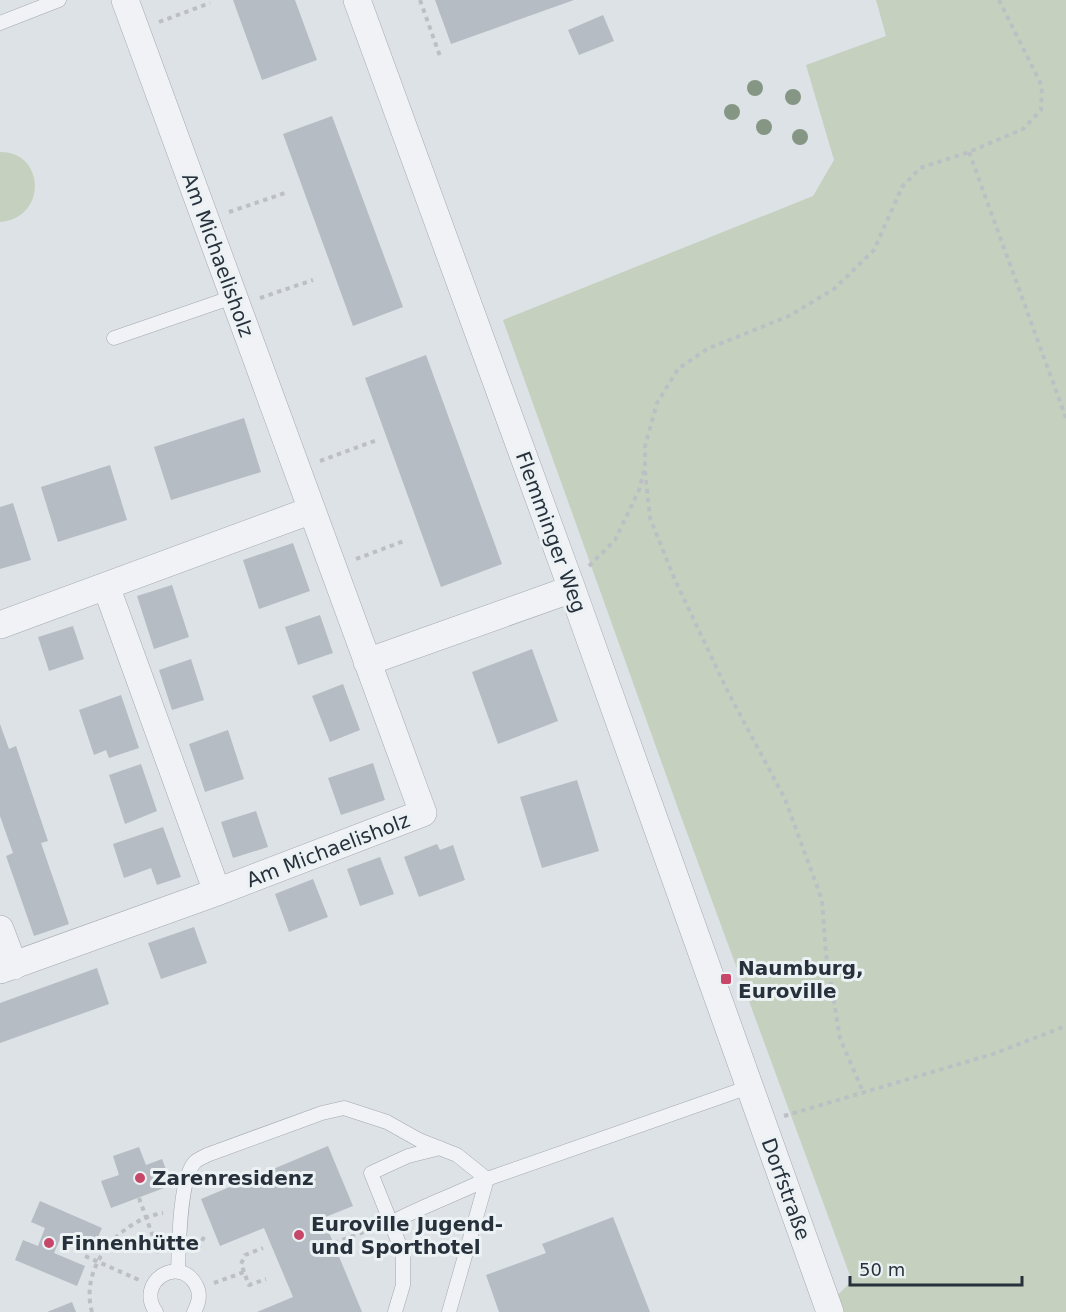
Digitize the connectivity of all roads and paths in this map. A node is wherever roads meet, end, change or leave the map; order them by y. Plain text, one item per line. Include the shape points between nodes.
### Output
1 (59, 0) edge
2 (124, 0) edge
3 (357, 0) edge
4 (420, 0) edge
5 (999, 0) edge
6 (210, 3) dead end
7 (0, 22) edge
8 (136, 31) junction
9 (441, 59) dead end
10 (969, 152) junction
11 (285, 194) dead end
12 (206, 220) junction
13 (313, 280) dead end
14 (235, 301) junction
15 (114, 338) dead end
16 (1066, 418) edge
17 (376, 440) dead end
18 (645, 466) junction
19 (297, 470) junction
20 (312, 510) junction
21 (404, 541) dead end
22 (333, 568) junction
23 (578, 580) junction
24 (106, 586) junction
25 (0, 625) edge
26 (367, 662) junction
27 (216, 892) junction
28 (0, 929) edge
29 (7, 968) edge
30 (1066, 1026) edge
31 (746, 1076) junction
32 (863, 1092) junction
33 (779, 1118) dead end
34 (440, 1148) junction
35 (487, 1179) junction
36 (139, 1198) dead end
37 (182, 1211) junction
38 (147, 1217) junction
39 (391, 1223) junction
40 (334, 1243) dead end
41 (263, 1248) dead end
42 (85, 1256) dead end
43 (98, 1262) junction
44 (172, 1272) junction
45 (244, 1272) junction
46 (266, 1279) dead end
47 (152, 1286) junction
48 (198, 1289) junction
49 (92, 1312) edge
50 (156, 1312) edge
51 (194, 1312) edge
52 (395, 1312) edge
53 (449, 1312) edge
54 (830, 1312) edge

1 - 7 lane
2 - 8 street, Am Michaelisholz
3 - 23 street, Flemminger Weg
4 - 9 path
5 - 10 path via 1042,86 1041,110 1023,129
6 - 8 path
8 - 12 street, Am Michaelisholz
10 - 16 path
10 - 18 path via 920,168 902,188 874,250 834,289 789,316 707,349 678,369 657,403 645,446
11 - 12 path
12 - 14 street, Am Michaelisholz
13 - 14 path
14 - 15 lane
14 - 19 street, Am Michaelisholz
17 - 19 path
18 - 23 path via 639,490 615,540
18 - 32 path via 650,518 670,569 728,692 785,799 822,900 826,954 840,1038
19 - 20 street, Am Michaelisholz
20 - 22 street, Am Michaelisholz
20 - 24 street
21 - 22 path
22 - 26 street, Am Michaelisholz
23 - 26 street
23 - 31 street, Flemminger Weg
24 - 25 street
24 - 27 street
26 - 27 street, Am Michaelisholz via 423,813
27 - 29 street, Am Michaelisholz
28 - 29 street, Am Michaelisholz
30 - 32 path via 993,1054
31 - 35 lane
31 - 54 street, Dorfstraße
32 - 33 path
34 - 35 lane via 457,1155
34 - 37 lane via 387,1122 344,1108 322,1113 195,1162 187,1178
34 - 39 lane via 408,1156 371,1173
35 - 39 lane
35 - 53 lane
36 - 38 path
37 - 38 path
37 - 44 lane
38 - 43 path via 112,1240
38 - 44 path
39 - 40 path
39 - 52 lane via 403,1254 403,1285
41 - 45 path via 245,1255 241,1264
42 - 43 path
43 - 47 path
43 - 49 path via 91,1290
44 - 47 lane via 159,1277
44 - 48 lane via 189,1276
45 - 46 path via 249,1285
45 - 48 path
47 - 50 lane via 150,1299
48 - 51 lane

